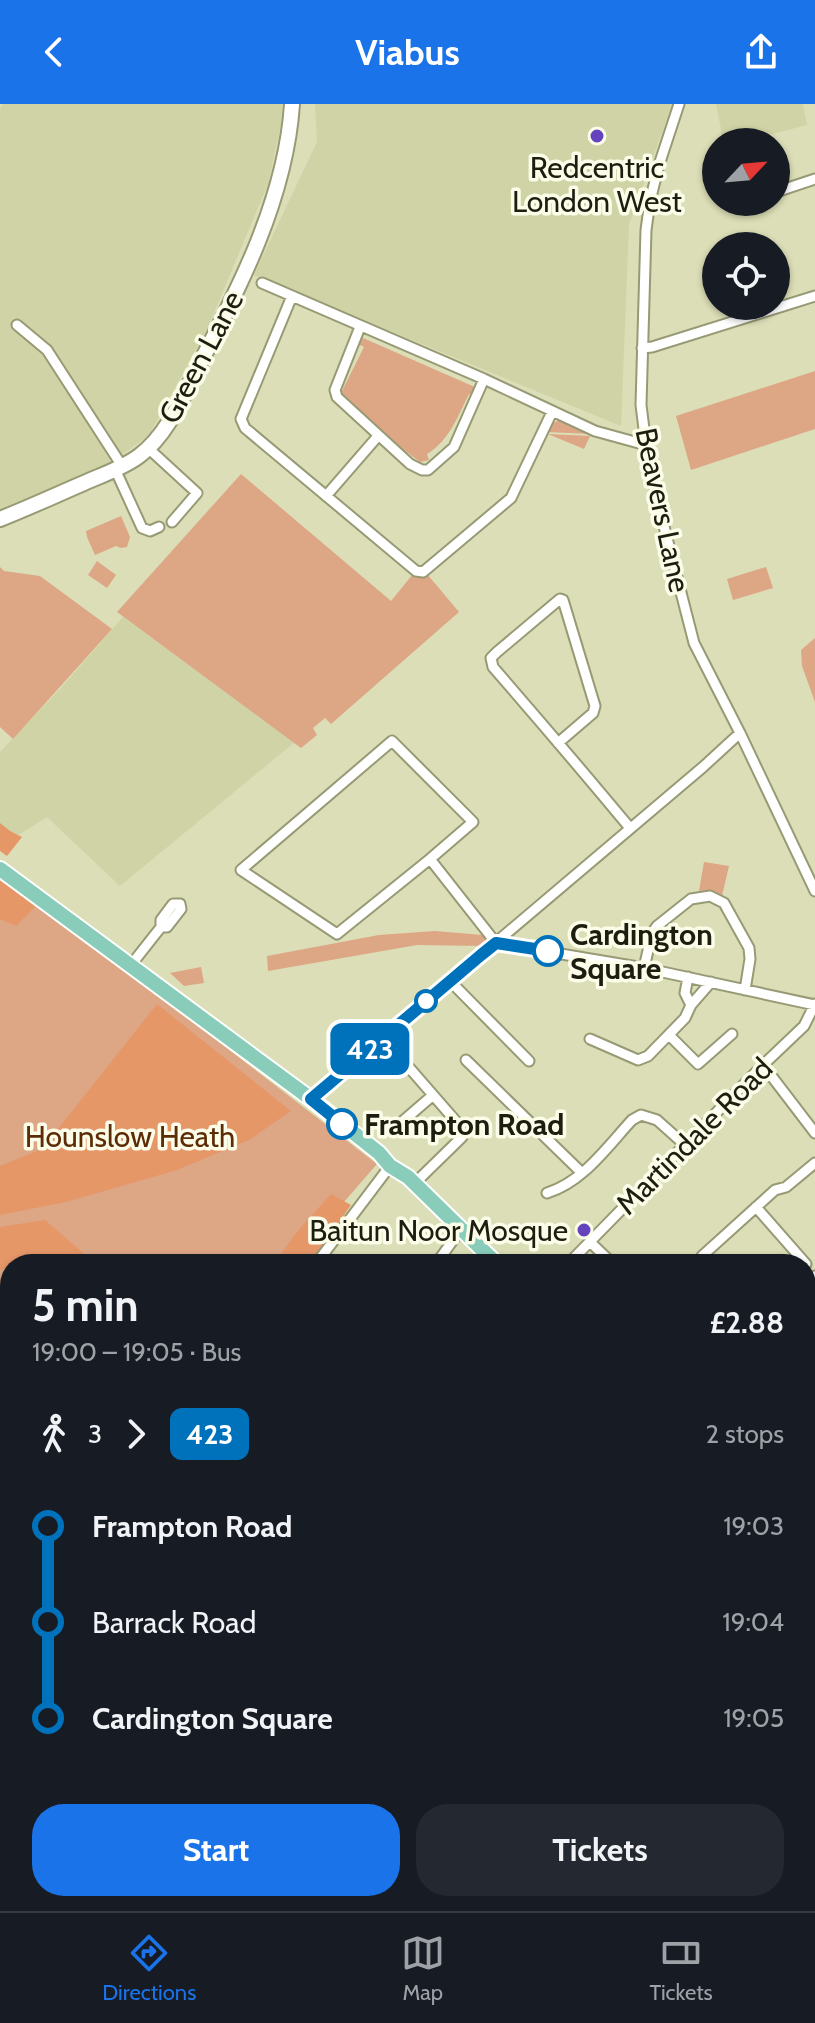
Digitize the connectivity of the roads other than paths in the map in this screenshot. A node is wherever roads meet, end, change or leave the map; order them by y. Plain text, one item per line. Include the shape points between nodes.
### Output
1 (292, 104) edge
2 (679, 104) edge
3 (815, 179) edge
4 (790, 187) edge
5 (262, 283) dead end
6 (292, 296) junction
7 (815, 296) edge
8 (17, 325) dead end
9 (360, 327) junction
10 (642, 348) junction
11 (484, 379) junction
12 (552, 412) junction
13 (378, 436) junction
14 (646, 445) junction
15 (148, 448) junction
16 (118, 468) junction
17 (326, 496) junction
18 (0, 519) edge
19 (172, 522) dead end
20 (159, 527) dead end
21 (740, 733) junction
22 (558, 743) junction
23 (630, 828) junction
24 (430, 859) junction
25 (0, 869) edge
26 (815, 891) edge
27 (161, 927) dead end
28 (496, 943) junction
29 (131, 965) junction
30 (644, 968) junction
31 (688, 977) junction
32 (450, 981) junction
33 (711, 982) junction
34 (745, 990) junction
35 (815, 1004) edge
36 (691, 1005) junction
37 (732, 1034) dead end
38 (669, 1035) junction
39 (590, 1039) dead end
40 (393, 1049) dead end
41 (466, 1060) dead end
42 (529, 1061) dead end
43 (763, 1065) junction
44 (432, 1096) junction
45 (311, 1099) junction
46 (403, 1121) dead end
47 (815, 1133) edge
48 (685, 1145) junction
49 (815, 1163) edge
50 (390, 1166) junction
51 (582, 1173) junction
52 (415, 1183) junction
53 (547, 1193) dead end
54 (756, 1207) junction
55 (461, 1229) junction
56 (590, 1242) junction
57 (324, 1254) edge
58 (443, 1254) edge
59 (487, 1254) edge
60 (578, 1254) edge
61 (603, 1254) edge
62 (704, 1254) edge
63 (797, 1254) edge

1 - 15 street, Green Lane via 290,136 267,220 214,337 174,413
2 - 10 street, Beavers Lane via 650,201
3 - 4 street
5 - 6 street
6 - 9 street
6 - 17 street via 241,419
7 - 10 street
8 - 16 street via 47,350
9 - 11 street
9 - 13 street via 335,390
10 - 14 street, Beavers Lane
11 - 12 street
11 - 13 street via 457,442 428,470 416,467
12 - 14 street
12 - 17 street via 511,498 423,572
13 - 17 street
14 - 21 street, Beavers Lane via 694,643
15 - 16 street, Green Lane
15 - 19 street via 197,493
16 - 18 street, Green Lane
16 - 20 street via 142,528
21 - 23 street
21 - 26 street, Beavers Lane
22 - 22 street via 493,667 491,658 560,599 595,706
22 - 23 street
23 - 28 street
24 - 24 street via 337,934 241,870 392,741 473,822
24 - 28 street
25 - 29 main road
27 - 29 street
28 - 30 street
28 - 32 street
29 - 45 main road
30 - 31 street
30 - 34 street via 657,926 691,899 710,896 724,903 749,948
31 - 33 street
31 - 36 street via 685,993
32 - 42 street
32 - 45 street
33 - 34 street
33 - 36 street
34 - 35 street
35 - 43 street, Martindale Road via 804,1026
36 - 38 street
37 - 38 street via 698,1064
38 - 39 street via 638,1060
40 - 44 street
41 - 51 street
43 - 47 street
43 - 48 street, Martindale Road
44 - 46 street
44 - 52 street via 460,1126 462,1137
45 - 50 main road
48 - 51 street via 657,1120 641,1115
48 - 56 street, Martindale Road
49 - 54 street
50 - 52 main road
50 - 57 street
51 - 53 street
52 - 55 main road
54 - 62 street
54 - 63 street
55 - 58 street
55 - 59 main road
56 - 60 street, Martindale Road
56 - 61 street

